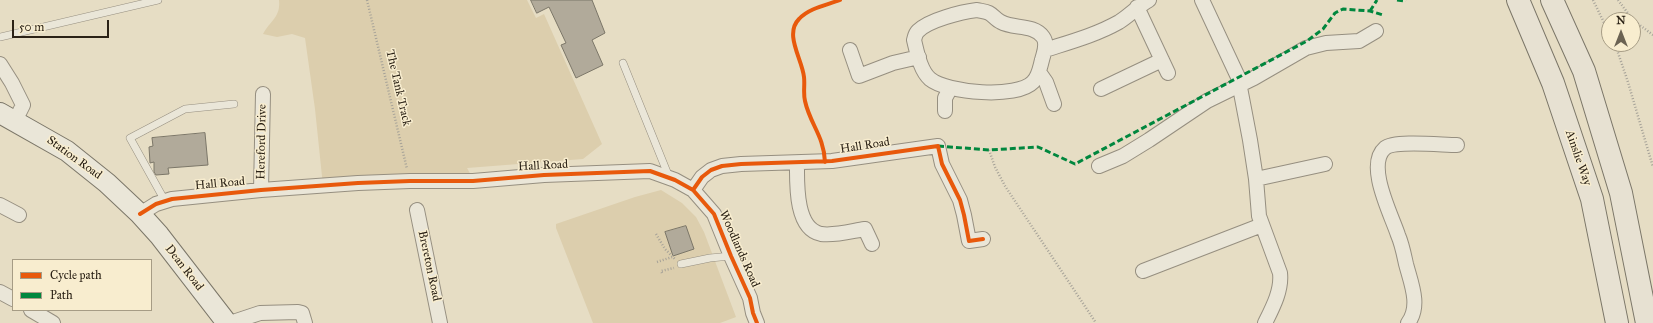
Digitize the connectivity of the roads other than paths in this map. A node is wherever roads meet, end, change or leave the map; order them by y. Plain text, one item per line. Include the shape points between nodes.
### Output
1 (158, 0) edge
2 (1202, 0) edge
3 (1518, 0) edge
4 (1552, 0) edge
5 (1143, 3) edge
6 (977, 5) edge
7 (1376, 31) dead end
8 (0, 37) edge
9 (850, 50) dead end
10 (1045, 50) junction
11 (919, 57) junction
12 (1162, 60) junction
13 (623, 63) dead end
14 (0, 64) edge
15 (1039, 72) junction
16 (1168, 73) dead end
17 (1239, 81) junction
18 (950, 89) junction
19 (1101, 89) dead end
20 (263, 94) dead end
21 (234, 104) dead end
22 (1054, 104) dead end
23 (944, 111) dead end
24 (7, 117) edge
25 (1457, 145) dead end
26 (797, 163) junction
27 (1325, 164) dead end
28 (1099, 166) dead end
29 (669, 178) junction
30 (1256, 179) junction
31 (261, 190) junction
32 (692, 190) junction
33 (165, 201) junction
34 (1, 206) edge
35 (417, 210) dead end
36 (140, 214) junction
37 (19, 215) dead end
38 (1262, 225) junction
39 (983, 239) dead end
40 (872, 244) dead end
41 (731, 256) junction
42 (681, 264) road end
43 (1143, 272) dead end
44 (0, 292) edge
45 (12, 298) edge
46 (33, 311) edge
47 (54, 323) edge
48 (228, 323) edge
49 (305, 323) edge
50 (440, 323) edge
51 (757, 323) edge
52 (1265, 323) edge
53 (1408, 323) edge
54 (1617, 323) edge
55 (1647, 323) edge

1 - 8 lane
2 - 17 street
3 - 54 highway, Ainslie Way via 1552,83 1592,199
4 - 55 highway via 1584,71 1621,193
5 - 10 street via 1120,21 1102,30
5 - 12 street
6 - 10 street via 1002,23 1036,30 1043,36
6 - 11 street via 929,24 917,32 914,40
7 - 17 street via 1359,41 1326,43 1306,48
9 - 11 street via 859,76 893,63
10 - 15 street
11 - 18 street via 930,79
12 - 16 street
12 - 19 street
13 - 29 lane
14 - 24 street via 23,105
15 - 18 street via 1033,83 1008,91
15 - 22 street via 1046,82
17 - 28 street via 1123,156
17 - 30 street
18 - 23 street via 945,98
20 - 31 street, Hereford Drive
21 - 33 lane via 185,109 130,138
24 - 36 main road, Station Road via 48,139 87,166
25 - 53 street via 1396,144 1385,148 1379,156 1382,196 1398,235 1414,294 1414,308
26 - 32 street, Hall Road via 722,166 702,177
26 - 39 street, Hall Road via 832,161 938,146 942,164 960,200 969,241
26 - 40 street via 797,191 805,223 813,231 822,234 865,229
27 - 30 street
29 - 31 street, Hall Road via 650,172 544,175 473,181 410,181
29 - 32 street, Hall Road
30 - 38 street
31 - 33 street, Hall Road
32 - 41 street, Woodlands Road via 714,214
33 - 36 street, Hall Road
34 - 37 street
35 - 50 street, Brereton Road
36 - 48 main road, Dean Road
38 - 43 street
38 - 52 street via 1281,280 1275,303
41 - 42 lane
41 - 51 street, Woodlands Road via 750,298
44 - 45 street
46 - 47 street
48 - 49 street via 260,313 292,312 302,313

